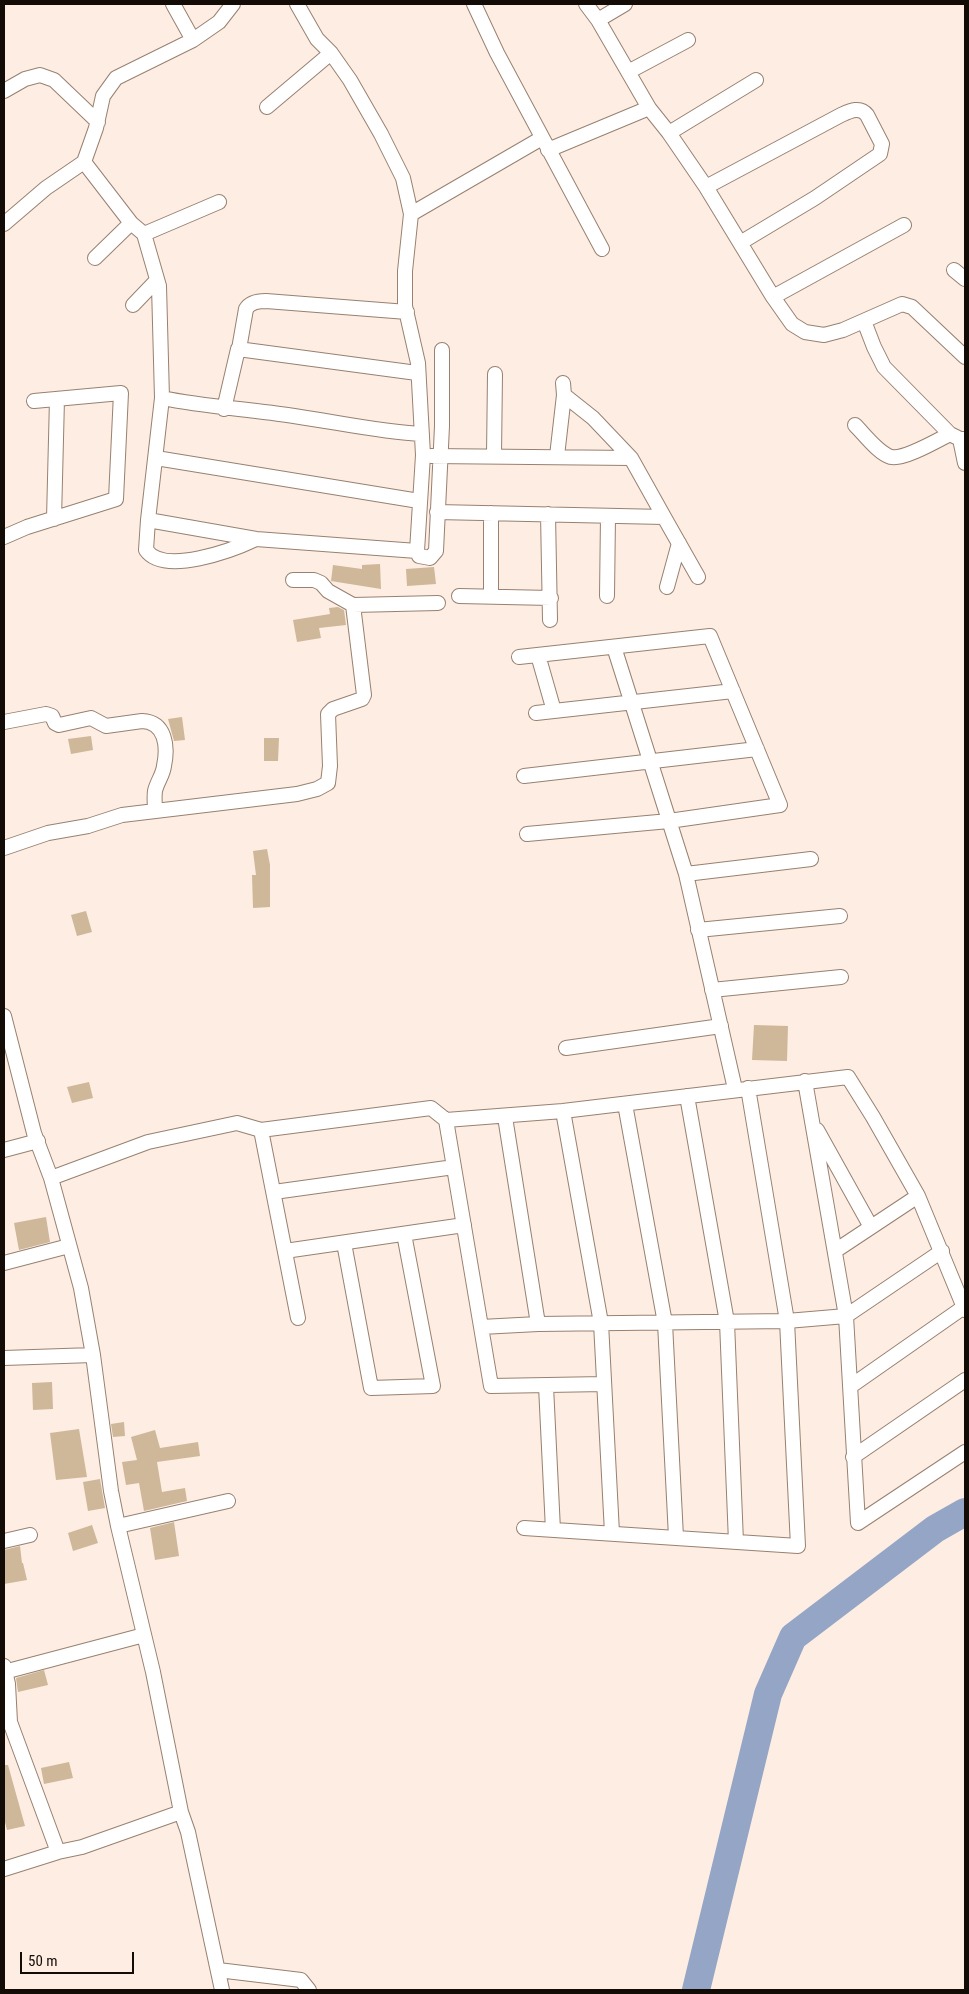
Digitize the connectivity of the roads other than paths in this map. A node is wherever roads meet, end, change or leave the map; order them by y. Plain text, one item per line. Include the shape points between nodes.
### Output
1 (173, 4) edge
2 (233, 4) edge
3 (297, 4) edge
4 (474, 4) edge
5 (586, 4) edge
6 (625, 4) edge
7 (598, 20) junction
8 (193, 40) junction
9 (688, 40) dead end
10 (331, 53) junction
11 (628, 72) junction
12 (756, 80) dead end
13 (4, 91) edge
14 (267, 108) dead end
15 (649, 108) junction
16 (98, 122) junction
17 (669, 133) junction
18 (545, 144) junction
19 (84, 162) junction
20 (706, 188) junction
21 (220, 202) dead end
22 (411, 214) junction
23 (4, 224) edge
24 (131, 224) junction
25 (904, 225) dead end
26 (144, 234) junction
27 (740, 243) junction
28 (602, 249) dead end
29 (95, 258) dead end
30 (954, 270) dead end
31 (158, 280) junction
32 (965, 280) edge
33 (773, 297) junction
34 (133, 306) dead end
35 (407, 312) junction
36 (864, 321) junction
37 (240, 349) junction
38 (442, 350) dead end
39 (965, 357) edge
40 (417, 373) junction
41 (494, 374) dead end
42 (162, 398) junction
43 (56, 399) junction
44 (34, 401) dead end
45 (224, 409) junction
46 (855, 425) dead end
47 (422, 434) junction
48 (959, 437) edge
49 (423, 455) junction
50 (494, 455) junction
51 (557, 456) junction
52 (439, 457) junction
53 (156, 458) junction
54 (631, 458) junction
55 (965, 459) edge
56 (419, 501) junction
57 (437, 512) junction
58 (491, 513) junction
59 (548, 514) junction
60 (608, 516) junction
61 (664, 517) junction
62 (54, 519) junction
63 (148, 520) junction
64 (4, 537) edge
65 (256, 539) junction
66 (679, 543) junction
67 (417, 551) junction
68 (698, 577) dead end
69 (293, 580) dead end
70 (667, 587) dead end
71 (491, 595) junction
72 (459, 596) dead end
73 (607, 596) dead end
74 (551, 598) junction
75 (438, 604) dead end
76 (353, 605) junction
77 (550, 620) dead end
78 (614, 647) junction
79 (538, 655) junction
80 (519, 657) dead end
81 (733, 691) junction
82 (632, 702) junction
83 (554, 711) junction
84 (536, 713) dead end
85 (4, 722) edge
86 (757, 749) junction
87 (650, 762) junction
88 (524, 776) dead end
89 (155, 811) junction
90 (669, 821) junction
91 (527, 834) dead end
92 (4, 848) edge
93 (811, 859) dead end
94 (686, 874) junction
95 (840, 916) dead end
96 (698, 930) junction
97 (841, 978) dead end
98 (712, 990) junction
99 (4, 1016) edge
100 (721, 1026) junction
101 (566, 1048) dead end
102 (805, 1081) junction
103 (741, 1089) junction
104 (687, 1096) junction
105 (625, 1104) junction
106 (563, 1111) junction
107 (505, 1117) junction
108 (446, 1120) junction
109 (811, 1120) junction
110 (261, 1130) junction
111 (38, 1142) junction
112 (4, 1150) edge
113 (454, 1167) junction
114 (51, 1178) junction
115 (274, 1192) junction
116 (918, 1196) junction
117 (464, 1225) junction
118 (871, 1227) junction
119 (404, 1234) junction
120 (344, 1243) junction
121 (68, 1246) junction
122 (285, 1251) junction
123 (835, 1251) junction
124 (942, 1251) junction
125 (4, 1263) edge
126 (965, 1308) edge
127 (846, 1316) junction
128 (298, 1318) dead end
129 (787, 1321) junction
130 (727, 1322) junction
131 (601, 1323) junction
132 (665, 1323) junction
133 (538, 1324) junction
134 (481, 1327) junction
135 (93, 1355) junction
136 (4, 1358) edge
137 (965, 1380) edge
138 (604, 1384) junction
139 (546, 1386) junction
140 (851, 1386) junction
141 (965, 1452) edge
142 (853, 1457) junction
143 (228, 1500) dead end
144 (118, 1526) junction
145 (524, 1528) dead end
146 (553, 1530) junction
147 (612, 1533) junction
148 (30, 1536) dead end
149 (676, 1537) junction
150 (4, 1541) edge
151 (736, 1542) junction
152 (144, 1635) junction
153 (4, 1670) edge
154 (181, 1812) junction
155 (58, 1852) junction
156 (4, 1869) edge
157 (218, 1970) junction
158 (222, 1990) edge
159 (310, 1990) edge

1 - 8 street
2 - 8 street via 219,22
3 - 10 street via 317,39
4 - 18 street
5 - 7 street
6 - 7 street
7 - 11 street
8 - 16 street via 116,78 104,96
9 - 11 street
10 - 14 street
10 - 22 street via 350,80 403,178
11 - 15 street
12 - 17 street
13 - 16 street via 40,75 54,80
15 - 17 street
15 - 18 street
16 - 19 street
17 - 20 street
18 - 22 street
18 - 28 street
19 - 23 street via 46,188
19 - 24 street
20 - 27 street
20 - 27 street via 841,115 856,109 867,115 882,144 880,154
21 - 26 street
22 - 35 street via 405,271
24 - 26 street
24 - 29 street
25 - 33 street
26 - 31 street
27 - 33 street
30 - 32 street
31 - 34 street
31 - 42 street
33 - 36 street via 792,324 805,332 824,335
35 - 37 street via 254,302 246,309
35 - 40 street via 418,363
36 - 39 street via 894,306 906,304
36 - 48 street via 884,367
37 - 40 street
37 - 45 street
38 - 52 street
40 - 47 street
41 - 50 street
42 - 45 street
42 - 53 street
43 - 44 street
43 - 62 street
43 - 62 street via 121,392 116,499
45 - 47 street
46 - 48 street via 889,456 895,457
47 - 49 street
48 - 55 street
49 - 52 street
49 - 56 street
50 - 51 street
50 - 52 street
51 - 54 street
51 - 54 street via 564,389
52 - 57 street
53 - 56 street
53 - 63 street
54 - 61 street
56 - 67 street
57 - 58 street
57 - 67 street via 436,551 430,558 419,556
58 - 59 street
58 - 71 street
59 - 60 street
59 - 74 street
60 - 61 street
60 - 73 street
61 - 66 street
62 - 64 street via 27,526
63 - 65 street
63 - 65 street via 146,549 161,561 223,554
65 - 67 street
66 - 68 street
66 - 70 street
69 - 76 street via 314,580
71 - 72 street
71 - 74 street
74 - 77 street
75 - 76 street
76 - 89 street via 364,696 328,714 328,783 297,794
78 - 79 street
78 - 81 street via 710,636
78 - 82 street
79 - 80 street
79 - 83 street
81 - 82 street
81 - 86 street
82 - 83 street
82 - 87 street
83 - 84 street
85 - 89 street via 46,714 59,725 91,718 106,726 142,721 158,727 165,746 164,766 154,794
86 - 87 street
86 - 90 street via 780,805
87 - 88 street
87 - 90 street
89 - 92 street via 122,815 88,826 48,833
90 - 91 street
90 - 94 street
93 - 94 street
94 - 96 street
95 - 96 street
96 - 98 street
97 - 98 street
98 - 100 street
99 - 111 street
100 - 101 street
100 - 103 street
102 - 103 street
102 - 109 street
102 - 116 street via 848,1077
103 - 104 street
103 - 129 street
104 - 105 street
104 - 130 street
105 - 106 street
105 - 132 street
106 - 107 street
106 - 131 street
107 - 108 street
107 - 133 street
108 - 110 street via 432,1108
108 - 113 street
109 - 118 street
109 - 123 street
110 - 114 street via 237,1123 148,1142
110 - 115 street
111 - 112 street
111 - 114 street
113 - 115 street
113 - 117 street
114 - 121 street
115 - 122 street
116 - 118 street
116 - 124 street
117 - 119 street
117 - 134 street
118 - 123 street
119 - 120 street
119 - 120 street via 434,1386 371,1388
120 - 122 street
121 - 125 street
121 - 135 street via 82,1288
122 - 128 street
123 - 127 street
124 - 126 street
124 - 127 street
126 - 140 street
127 - 129 street
127 - 140 street
129 - 130 street
129 - 151 street via 798,1546
130 - 132 street
130 - 151 street
131 - 132 street
131 - 133 street
131 - 138 street
132 - 149 street
133 - 134 street
134 - 139 street via 491,1386
135 - 136 street
135 - 144 street
137 - 142 street
138 - 139 street
138 - 147 street
139 - 146 street
140 - 142 street
141 - 142 street via 858,1524
143 - 144 street
144 - 152 street
145 - 146 street
146 - 147 street
147 - 149 street
148 - 150 street
149 - 151 street
152 - 153 street
152 - 154 street
153 - 155 street via 10,1722
154 - 155 street via 82,1847
154 - 157 street
155 - 156 street
157 - 158 street
157 - 159 street via 301,1980

